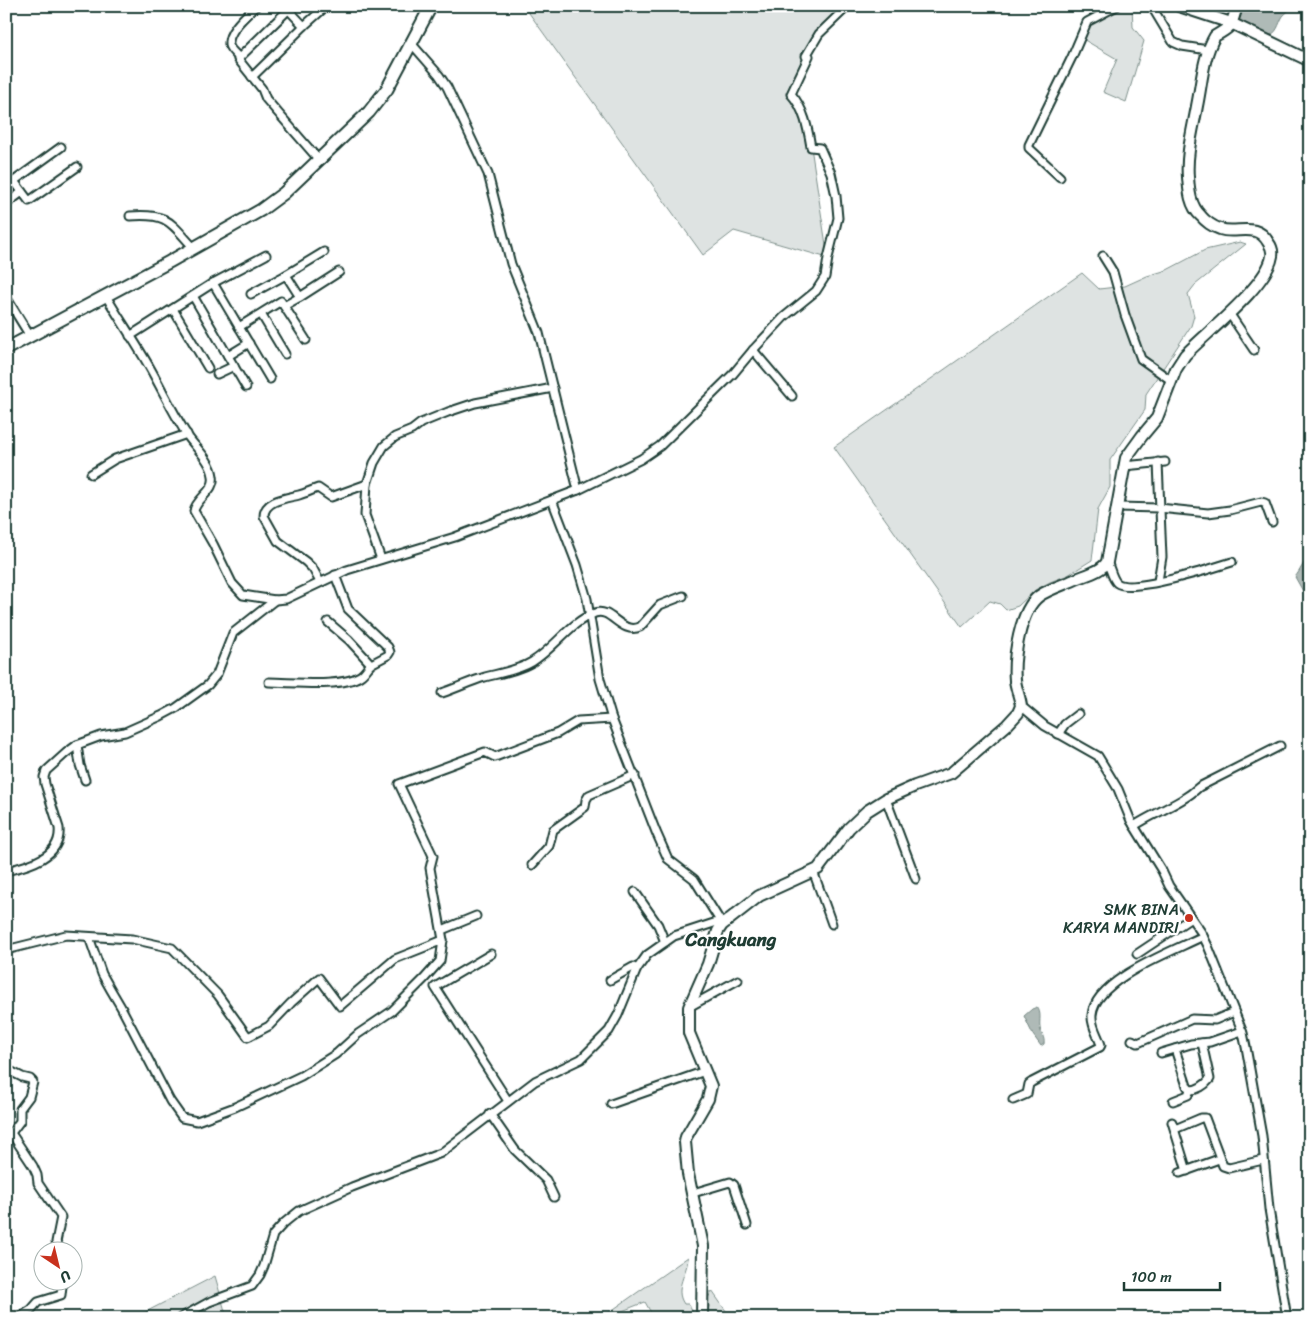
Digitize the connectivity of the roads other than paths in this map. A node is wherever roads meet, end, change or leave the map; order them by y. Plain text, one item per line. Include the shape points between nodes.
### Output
1 (432, 6) edge
2 (848, 6) edge
3 (1117, 6) edge
4 (1179, 6) edge
5 (1238, 6) edge
6 (253, 7) edge
7 (1152, 7) edge
8 (287, 8) edge
9 (323, 8) edge
10 (1231, 24) junction
11 (304, 26) junction
12 (411, 43) junction
13 (1208, 50) junction
14 (239, 58) junction
15 (1310, 61) edge
16 (252, 77) junction
17 (61, 147) dead end
18 (319, 160) junction
19 (77, 167) dead end
20 (1060, 177) dead end
21 (22, 192) junction
22 (6, 204) edge
23 (130, 216) dead end
24 (194, 248) junction
25 (324, 252) dead end
26 (266, 255) dead end
27 (1103, 256) dead end
28 (339, 272) dead end
29 (286, 275) junction
30 (213, 283) junction
31 (251, 294) dead end
32 (6, 296) edge
33 (106, 296) junction
34 (193, 296) junction
35 (300, 297) junction
36 (284, 306) junction
37 (173, 309) junction
38 (1229, 313) junction
39 (261, 314) junction
40 (239, 327) junction
41 (30, 336) junction
42 (130, 336) junction
43 (306, 340) dead end
44 (249, 343) junction
45 (6, 349) edge
46 (753, 350) junction
47 (1254, 350) dead end
48 (285, 354) dead end
49 (228, 356) junction
50 (234, 366) junction
51 (208, 368) dead end
52 (217, 374) dead end
53 (270, 379) dead end
54 (1172, 381) junction
55 (246, 387) dead end
56 (553, 388) junction
57 (792, 396) dead end
58 (187, 434) junction
59 (1124, 466) junction
60 (91, 474) dead end
61 (367, 484) junction
62 (578, 490) junction
63 (552, 500) junction
64 (1118, 507) junction
65 (1159, 508) junction
66 (1272, 522) dead end
67 (381, 559) junction
68 (1108, 562) junction
69 (1232, 562) dead end
70 (336, 575) junction
71 (1158, 581) junction
72 (320, 582) junction
73 (683, 596) dead end
74 (275, 600) junction
75 (588, 617) junction
76 (328, 622) dead end
77 (371, 664) junction
78 (269, 682) dead end
79 (442, 693) dead end
80 (1021, 706) junction
81 (1078, 714) dead end
82 (612, 719) junction
83 (1058, 734) junction
84 (77, 745) junction
85 (1280, 746) dead end
86 (635, 776) junction
87 (85, 780) dead end
88 (886, 799) junction
89 (1134, 826) junction
90 (532, 866) dead end
91 (6, 871) edge
92 (813, 871) junction
93 (916, 879) dead end
94 (635, 892) dead end
95 (476, 916) dead end
96 (1191, 918) junction
97 (721, 923) junction
98 (832, 924) dead end
99 (442, 930) junction
100 (1203, 936) junction
101 (88, 937) junction
102 (443, 940) junction
103 (665, 942) junction
104 (6, 950) edge
105 (491, 954) dead end
106 (1137, 954) dead end
107 (637, 969) junction
108 (610, 980) dead end
109 (738, 980) dead end
110 (689, 1007) junction
111 (1234, 1012) junction
112 (1242, 1031) junction
113 (1132, 1040) dead end
114 (1202, 1043) junction
115 (1175, 1049) junction
116 (1161, 1053) dead end
117 (6, 1069) edge
118 (705, 1071) junction
119 (1190, 1090) junction
120 (1013, 1100) dead end
121 (508, 1101) junction
122 (1173, 1101) dead end
123 (611, 1104) dead end
124 (490, 1114) junction
125 (1220, 1159) junction
126 (1263, 1160) junction
127 (693, 1193) junction
128 (554, 1197) dead end
129 (747, 1225) dead end
130 (56, 1242) edge
131 (61, 1292) edge
132 (18, 1318) edge
133 (180, 1318) edge
134 (702, 1318) edge
135 (1287, 1318) edge

1 - 12 main road
2 - 46 street via 819,34 791,94 808,126 811,147 820,148 831,173 836,196 838,218 825,277 816,291 784,316
3 - 20 street via 1086,22 1030,145 1029,148
4 - 10 street
5 - 10 street
6 - 14 street via 231,33 230,48
7 - 13 street via 1173,42
8 - 11 street
8 - 14 street
9 - 11 street
10 - 13 street via 1226,31 1215,36
10 - 15 street
11 - 16 street
12 - 18 main road via 378,101
12 - 56 street via 447,87 488,174 511,264 539,333
13 - 38 street via 1191,140 1188,177 1191,201 1200,216 1221,230 1250,229 1266,237 1272,255 1256,286
14 - 16 street
16 - 18 street via 271,106
17 - 21 street via 14,181
18 - 24 main road via 270,204
19 - 21 street via 29,201
21 - 22 street
23 - 24 street via 151,215 170,222
24 - 33 main road
25 - 29 street
26 - 30 street
27 - 54 street via 1115,279 1141,359
28 - 35 street
29 - 31 street
29 - 35 street
30 - 34 street
30 - 40 street
32 - 41 street
33 - 41 main road
33 - 42 street
34 - 37 street
34 - 49 street
35 - 36 street
36 - 39 street via 281,301
36 - 43 street
37 - 42 street
37 - 51 street
38 - 47 street
38 - 54 street via 1185,355
39 - 40 street
39 - 48 street
40 - 44 street
41 - 45 main road
42 - 58 street
44 - 49 street
44 - 53 street
46 - 57 street
46 - 62 street via 660,446 640,460
49 - 50 street
50 - 52 street
50 - 55 street
54 - 59 street via 1157,418 1126,458
56 - 61 street via 475,404 421,423 384,446 374,462
56 - 62 street
58 - 60 street via 115,459
58 - 74 street via 208,462 214,477 212,487 194,507 194,514 240,593
59 - 64 street
59 - 65 street via 1161,462
61 - 67 street via 365,515
61 - 72 street via 331,497 318,488 280,500 264,512 278,541 306,562
62 - 63 street
63 - 67 street via 455,537
63 - 75 street via 577,566 587,599
64 - 65 street
64 - 68 street
65 - 66 street via 1218,512 1261,502
65 - 71 street via 1162,557
67 - 70 street
68 - 71 street via 1119,584 1132,586
68 - 80 street via 1100,569 1047,592 1031,604 1022,624 1014,661
69 - 71 street
70 - 72 street
70 - 77 street via 348,609 390,649 388,654
72 - 74 street via 286,599
73 - 75 street via 660,604 636,629 624,626 603,612
74 - 84 street via 233,633 218,674 193,697 125,732
75 - 79 street via 530,663
75 - 82 street via 600,679
76 - 77 street
77 - 78 street via 362,675 337,682
80 - 83 street
80 - 88 street via 1007,725 951,773
81 - 83 street
82 - 86 street
82 - 99 street via 578,721 558,733 495,757 485,752 400,784 432,852 430,868
83 - 89 street via 1098,756 1118,789
84 - 87 street
84 - 91 street via 53,763 44,777 59,828 57,842 36,863
85 - 89 street via 1199,787
86 - 90 street via 589,795 585,807 553,830 549,846
86 - 97 street via 668,859 694,879
88 - 92 street via 849,828
88 - 93 street
89 - 96 street
92 - 97 street via 759,896
92 - 98 street
94 - 103 street via 658,925
95 - 99 street
96 - 100 street
96 - 106 street
97 - 103 street
97 - 110 street
99 - 102 street
100 - 111 street
100 - 120 street via 1115,982 1099,997 1094,1007 1093,1024 1100,1047 1032,1082 1027,1094
101 - 102 street via 132,939 172,948 218,995 248,1038 268,1026 319,978 340,1006 395,959
101 - 102 street via 102,974 170,1101 182,1118 196,1121 301,1076 336,1054 358,1034 392,1012 424,979 440,961
101 - 104 street via 66,935
103 - 107 street via 647,955
105 - 121 street via 435,987
107 - 108 street via 633,967
107 - 121 street via 618,1015 608,1031 581,1059 535,1081
109 - 110 street
110 - 118 street via 689,1034
111 - 112 street
111 - 113 street via 1215,1020 1192,1019 1138,1043
112 - 114 street
112 - 126 street via 1256,1098
114 - 115 street
114 - 119 street via 1210,1079 1199,1088
115 - 116 street
115 - 119 street
117 - 130 street via 33,1082 29,1097 20,1110 20,1121 11,1133 61,1217
118 - 123 street
118 - 127 street via 711,1086 710,1093 686,1138 688,1174
119 - 122 street via 1188,1095
121 - 124 street
124 - 128 street via 515,1150 546,1180
124 - 133 street via 441,1153 299,1211 273,1235 264,1266 252,1286 209,1302
125 - 125 street via 1205,1118 1174,1125 1183,1172
125 - 126 street via 1223,1166 1229,1168
126 - 135 street
127 - 129 street via 730,1182
127 - 134 street via 703,1246
131 - 132 street via 61,1295 38,1302

